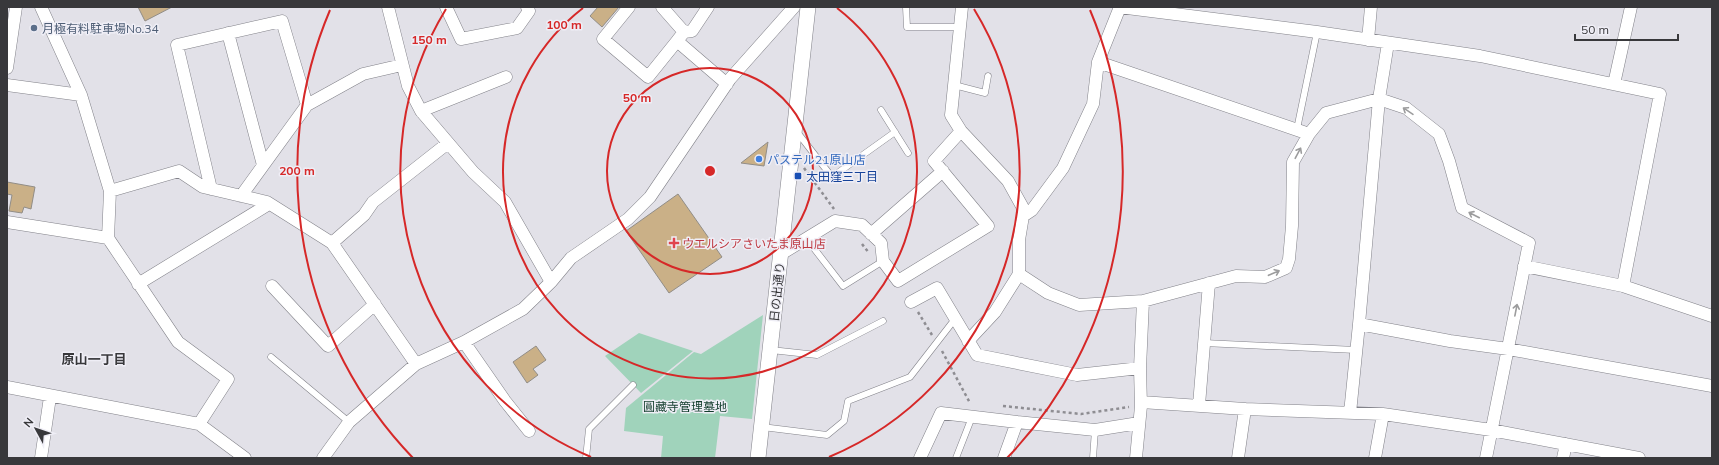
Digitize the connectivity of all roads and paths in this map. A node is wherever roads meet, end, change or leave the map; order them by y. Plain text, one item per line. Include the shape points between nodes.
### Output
1 (16, 7) edge
2 (42, 7) edge
3 (388, 7) edge
4 (446, 7) edge
5 (527, 7) edge
6 (630, 7) edge
7 (662, 7) edge
8 (708, 7) edge
9 (794, 7) edge
10 (808, 7) edge
11 (906, 7) edge
12 (962, 7) edge
13 (1119, 7) edge
14 (1371, 7) edge
15 (1631, 7) edge
16 (1151, 9) edge
17 (960, 27) junction
18 (1317, 32) junction
19 (228, 33) junction
20 (681, 36) junction
21 (1368, 40) junction
22 (1388, 43) junction
23 (1098, 62) junction
24 (402, 65) junction
25 (7, 68) edge
26 (988, 76) dead end
27 (506, 77) dead end
28 (727, 84) junction
29 (1614, 84) junction
30 (7, 85) edge
31 (954, 85) junction
32 (81, 95) junction
33 (1379, 99) junction
34 (307, 105) junction
35 (881, 110) dead end
36 (421, 111) junction
37 (795, 129) junction
38 (1297, 129) junction
39 (961, 131) junction
40 (895, 132) junction
41 (1309, 134) junction
42 (448, 143) junction
43 (908, 153) dead end
44 (263, 165) junction
45 (944, 171) junction
46 (211, 189) junction
47 (110, 191) junction
48 (241, 196) junction
49 (269, 204) junction
50 (1023, 216) junction
51 (7, 222) edge
52 (871, 234) junction
53 (108, 238) junction
54 (806, 238) junction
55 (332, 243) junction
56 (781, 254) junction
57 (883, 261) junction
58 (1524, 266) junction
59 (1019, 274) junction
60 (551, 282) junction
61 (1210, 283) junction
62 (138, 284) junction
63 (272, 286) dead end
64 (1623, 286) junction
65 (1142, 301) junction
66 (911, 302) joint
67 (375, 304) junction
68 (1712, 316) edge
69 (955, 319) junction
70 (883, 321) dead end
71 (1359, 324) junction
72 (968, 341) junction
73 (464, 342) junction
74 (937, 342) junction
75 (1204, 344) junction
76 (1508, 349) junction
77 (770, 350) junction
78 (1356, 350) junction
79 (271, 357) dead end
80 (416, 364) junction
81 (1140, 368) junction
82 (633, 385) dead end
83 (1712, 386) edge
84 (7, 387) edge
85 (50, 397) junction
86 (977, 403) dead end
87 (1141, 404) junction
88 (1199, 405) junction
89 (1000, 406) dead end
90 (1245, 409) junction
91 (1350, 413) junction
92 (1383, 414) junction
93 (972, 417) junction
94 (349, 422) junction
95 (1017, 422) junction
96 (1139, 423) junction
97 (199, 424) junction
98 (762, 428) junction
99 (1095, 430) junction
100 (1491, 430) junction
101 (529, 431) dead end
102 (1566, 444) junction
103 (1625, 457) edge
104 (41, 458) edge
105 (245, 458) edge
106 (322, 458) edge
107 (586, 458) edge
108 (758, 458) edge
109 (920, 458) edge
110 (956, 458) edge
111 (1004, 458) edge
112 (1093, 458) edge
113 (1136, 458) edge
114 (1238, 458) edge
115 (1375, 458) edge
116 (1486, 458) edge
117 (1563, 458) edge
118 (1639, 458) edge

1 - 25 street
2 - 32 street
3 - 24 street
4 - 5 street via 461,39 517,28 529,11
6 - 20 street via 603,39 648,77
7 - 20 street
8 - 20 street via 692,31
9 - 28 street
10 - 37 street, 日の出通り
11 - 17 lane via 907,26
12 - 17 street
13 - 16 street
13 - 23 street
14 - 21 street
15 - 29 street
16 - 18 street
17 - 31 street
18 - 21 street
18 - 38 lane
19 - 34 street via 282,21
19 - 44 street
19 - 46 street via 177,45
20 - 28 street
21 - 22 street
22 - 29 street via 1480,56
22 - 33 street
23 - 38 street
23 - 50 street via 1093,104 1063,168 1032,210
24 - 34 street via 363,74
24 - 36 street via 408,86
26 - 31 lane via 985,93
27 - 36 street
28 - 60 street via 650,197 628,219 571,258
29 - 64 street via 1660,94
30 - 32 street
31 - 39 street via 951,115
32 - 47 street
33 - 41 street via 1326,113
58 -> 33 street via 1529,242 1462,208 1449,160 1438,134 1406,108
33 - 71 street
34 - 44 street
35 - 40 lane
36 - 42 street
37 - 40 lane via 832,177
37 - 56 street, 日の出通り
38 - 41 street
39 - 45 street via 934,161
39 - 50 street via 1008,181 1023,208
40 - 43 lane
61 -> 41 street via 1236,276 1265,277 1286,268 1292,226 1293,162
42 - 55 street via 373,202 364,215
42 - 60 street via 473,172 505,202
44 - 48 street
45 - 52 street
45 - 57 street via 988,226 898,281
46 - 47 street via 203,187 179,171
46 - 48 street
47 - 53 street
48 - 49 street
49 - 55 street
49 - 62 street
50 - 59 street via 1019,240
51 - 53 street
52 - 54 street via 862,225 835,221
52 - 57 street via 881,243
53 - 62 street
54 - 56 street
54 - 57 lane via 843,286
55 - 67 street
56 - 77 street, 日の出通り
58 - 64 street
76 -> 58 street
59 - 65 street via 1048,293 1079,305
59 - 72 street via 995,312
60 - 73 street via 523,309
61 - 65 street
61 - 75 street
62 - 97 street via 178,342 228,379
63 - 67 street via 328,346
64 - 68 street
65 - 81 street
66 - 69 street via 937,288
66 - 74 path
67 - 80 street
69 - 72 street
69 - 74 lane
70 - 77 lane via 817,355
71 - 76 street
71 - 78 street
72 - 81 street via 977,355 1077,375
73 - 80 street
73 - 101 street
74 - 86 path via 969,403
74 - 98 lane via 910,377 848,400 844,421 827,435
75 - 78 lane
75 - 88 street
76 - 83 street
76 - 100 street
77 - 98 street, 日の出通り
78 - 91 street
79 - 94 lane
80 - 94 street
81 - 87 street
82 - 107 lane via 589,429
84 - 85 street
85 - 97 street
85 - 104 street
87 - 88 street
87 - 89 path via 1081,414
87 - 96 street
88 - 90 street
90 - 91 street
90 - 114 street
91 - 92 street
92 - 100 street
92 - 115 street
93 - 95 street
93 - 109 street via 941,413
93 - 110 lane
94 - 106 street
95 - 99 street
95 - 111 street
96 - 99 street
96 - 113 street
97 - 105 street
98 - 108 street, 日の出通り
99 - 112 lane
100 - 102 street
100 - 116 street
102 - 103 street
102 - 117 street
103 - 118 street

